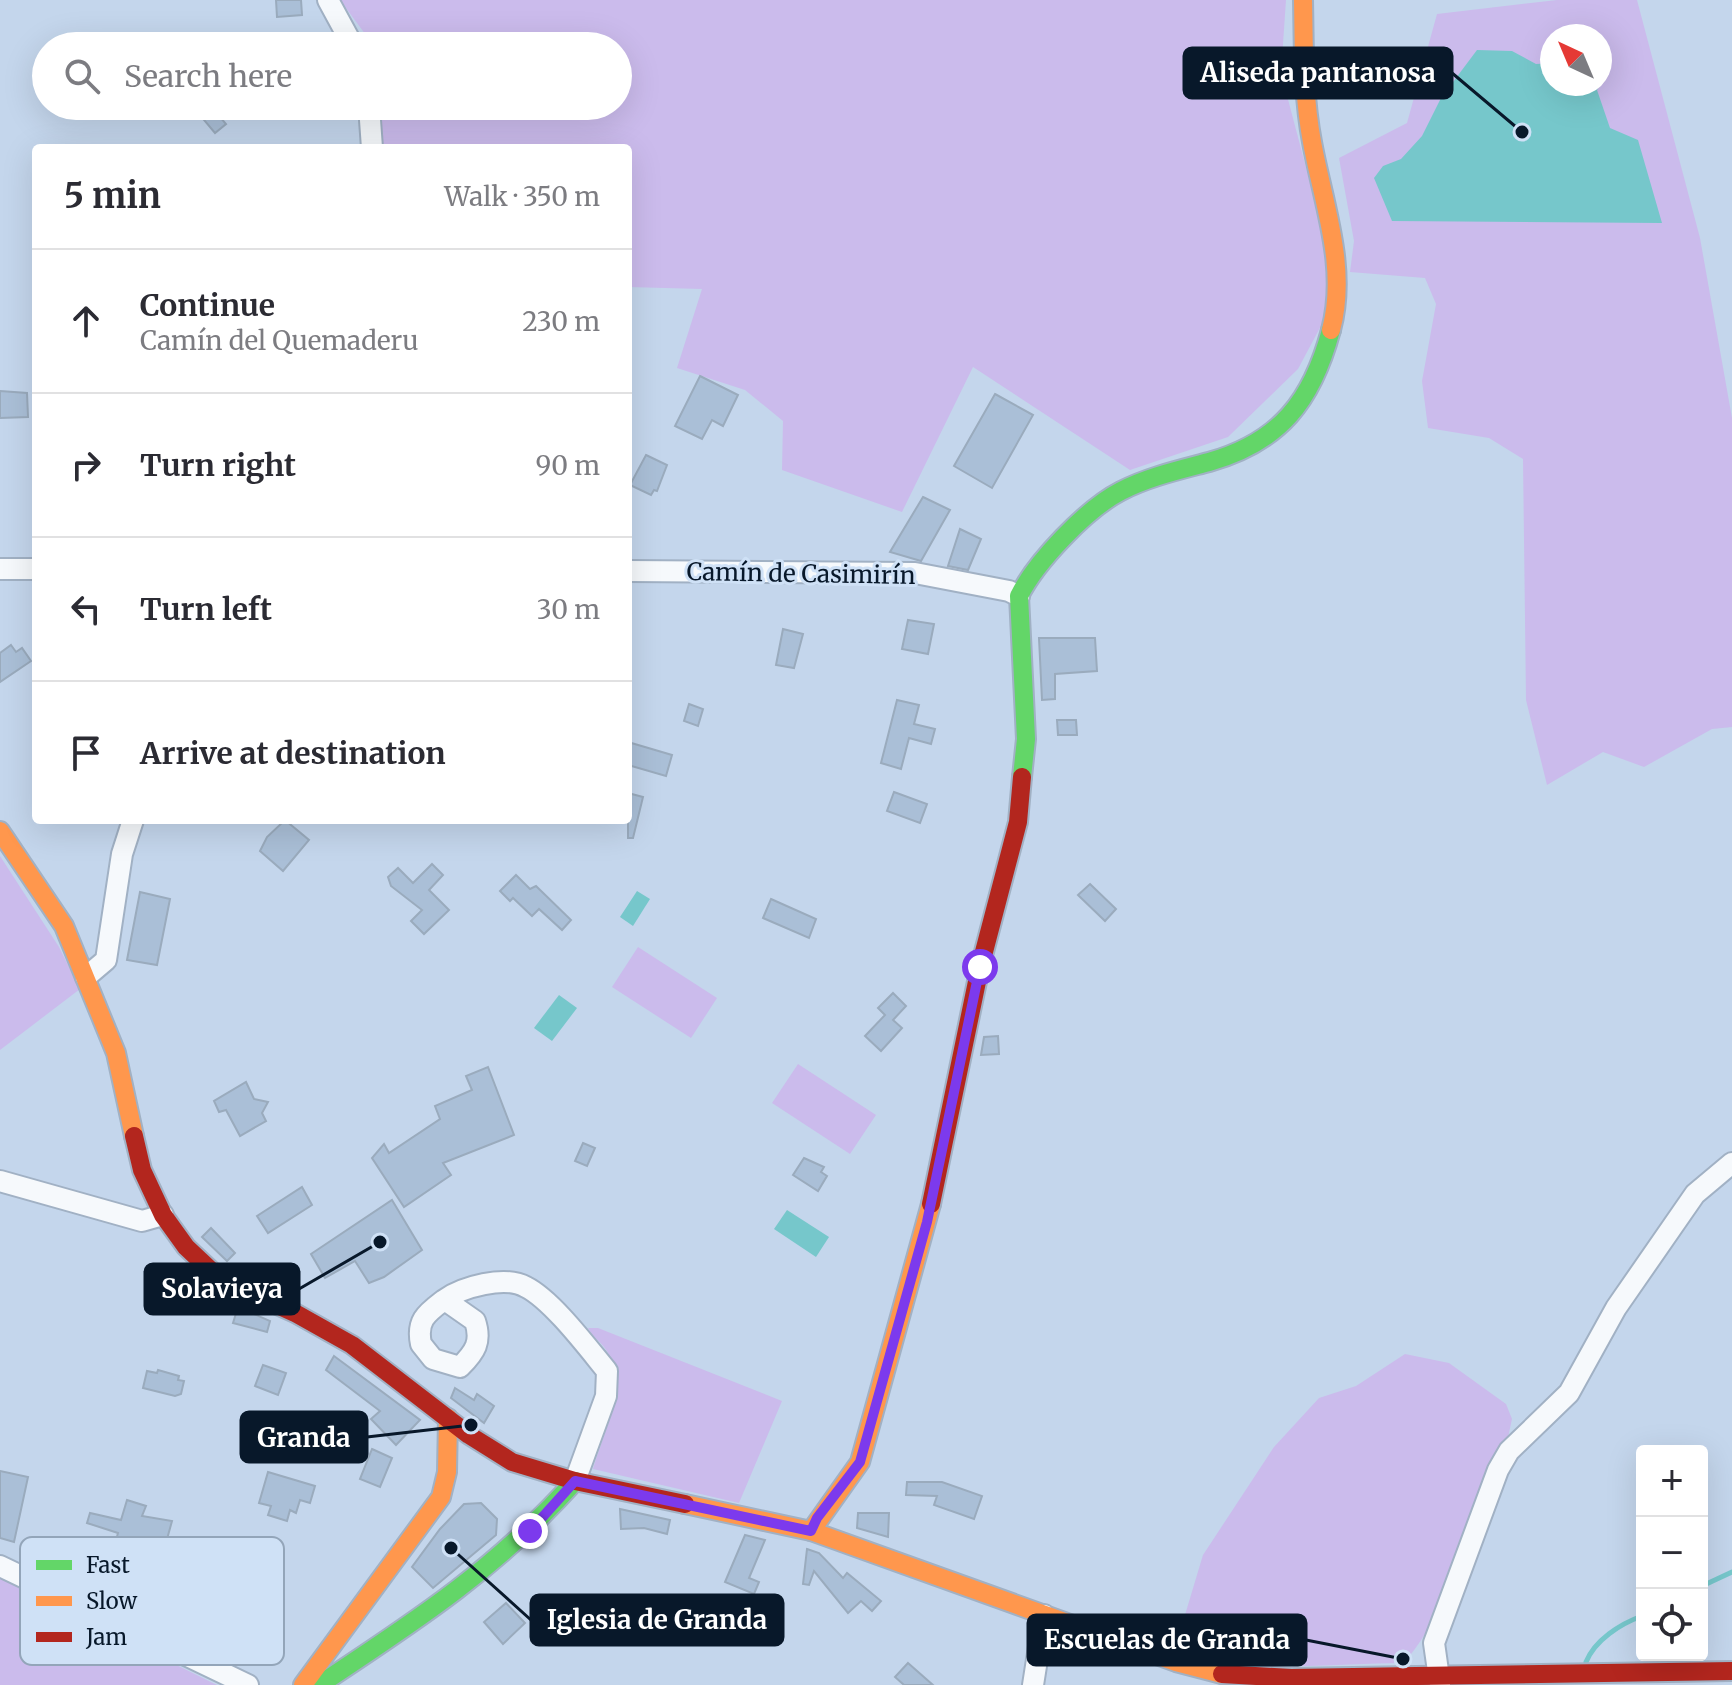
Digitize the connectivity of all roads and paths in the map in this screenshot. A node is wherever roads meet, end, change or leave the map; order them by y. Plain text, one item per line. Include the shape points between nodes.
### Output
1 (328, 0) edge
2 (1303, 0) edge
3 (345, 32) edge
4 (370, 120) edge
5 (372, 144) edge
6 (0, 569) edge
7 (32, 569) edge
8 (632, 571) edge
9 (1019, 596) junction
10 (132, 824) edge
11 (0, 831) edge
12 (86, 977) junction
13 (1732, 1163) edge
14 (0, 1181) edge
15 (163, 1215) junction
16 (445, 1300) dead end
17 (448, 1418) junction
18 (469, 1435) junction
19 (448, 1444) junction
20 (537, 1472) junction
21 (575, 1481) junction
22 (530, 1531) junction
23 (811, 1531) junction
24 (0, 1566) edge
25 (20, 1576) edge
26 (381, 1577) junction
27 (1044, 1615) junction
28 (418, 1619) junction
29 (206, 1665) edge
30 (1732, 1671) edge
31 (1440, 1680) edge
32 (248, 1685) edge
33 (303, 1685) edge
34 (319, 1685) edge
35 (1033, 1685) edge

1 - 3 street
2 - 9 street via 1306,103 1338,262 1335,328 1323,363 1301,401 1272,433 1257,444 1117,492 1028,578
4 - 5 street
6 - 7 street
8 - 9 street, Camín de Casimirín via 915,573
9 - 23 street via 1026,726 1018,822 980,967 927,1222 860,1462
10 - 12 street via 106,960
11 - 12 street via 64,926
12 - 15 street via 116,1053 142,1170
13 - 31 street via 1695,1194 1630,1286 1569,1393 1509,1451 1498,1470 1434,1643
14 - 15 street via 142,1221
15 - 17 street via 186,1247 220,1279 352,1345
16 - 21 street via 469,1285 523,1285 576,1333 607,1371 606,1396
17 - 18 street
17 - 19 street
18 - 19 street
18 - 20 street
19 - 26 street via 441,1497
20 - 21 street
20 - 22 street via 543,1486 541,1511
21 - 22 street
21 - 23 street
22 - 28 street
23 - 27 street
24 - 25 street
26 - 28 street via 374,1604 384,1618
26 - 33 street
27 - 31 street via 1225,1675
27 - 35 street
28 - 34 street
29 - 32 street
30 - 31 street

